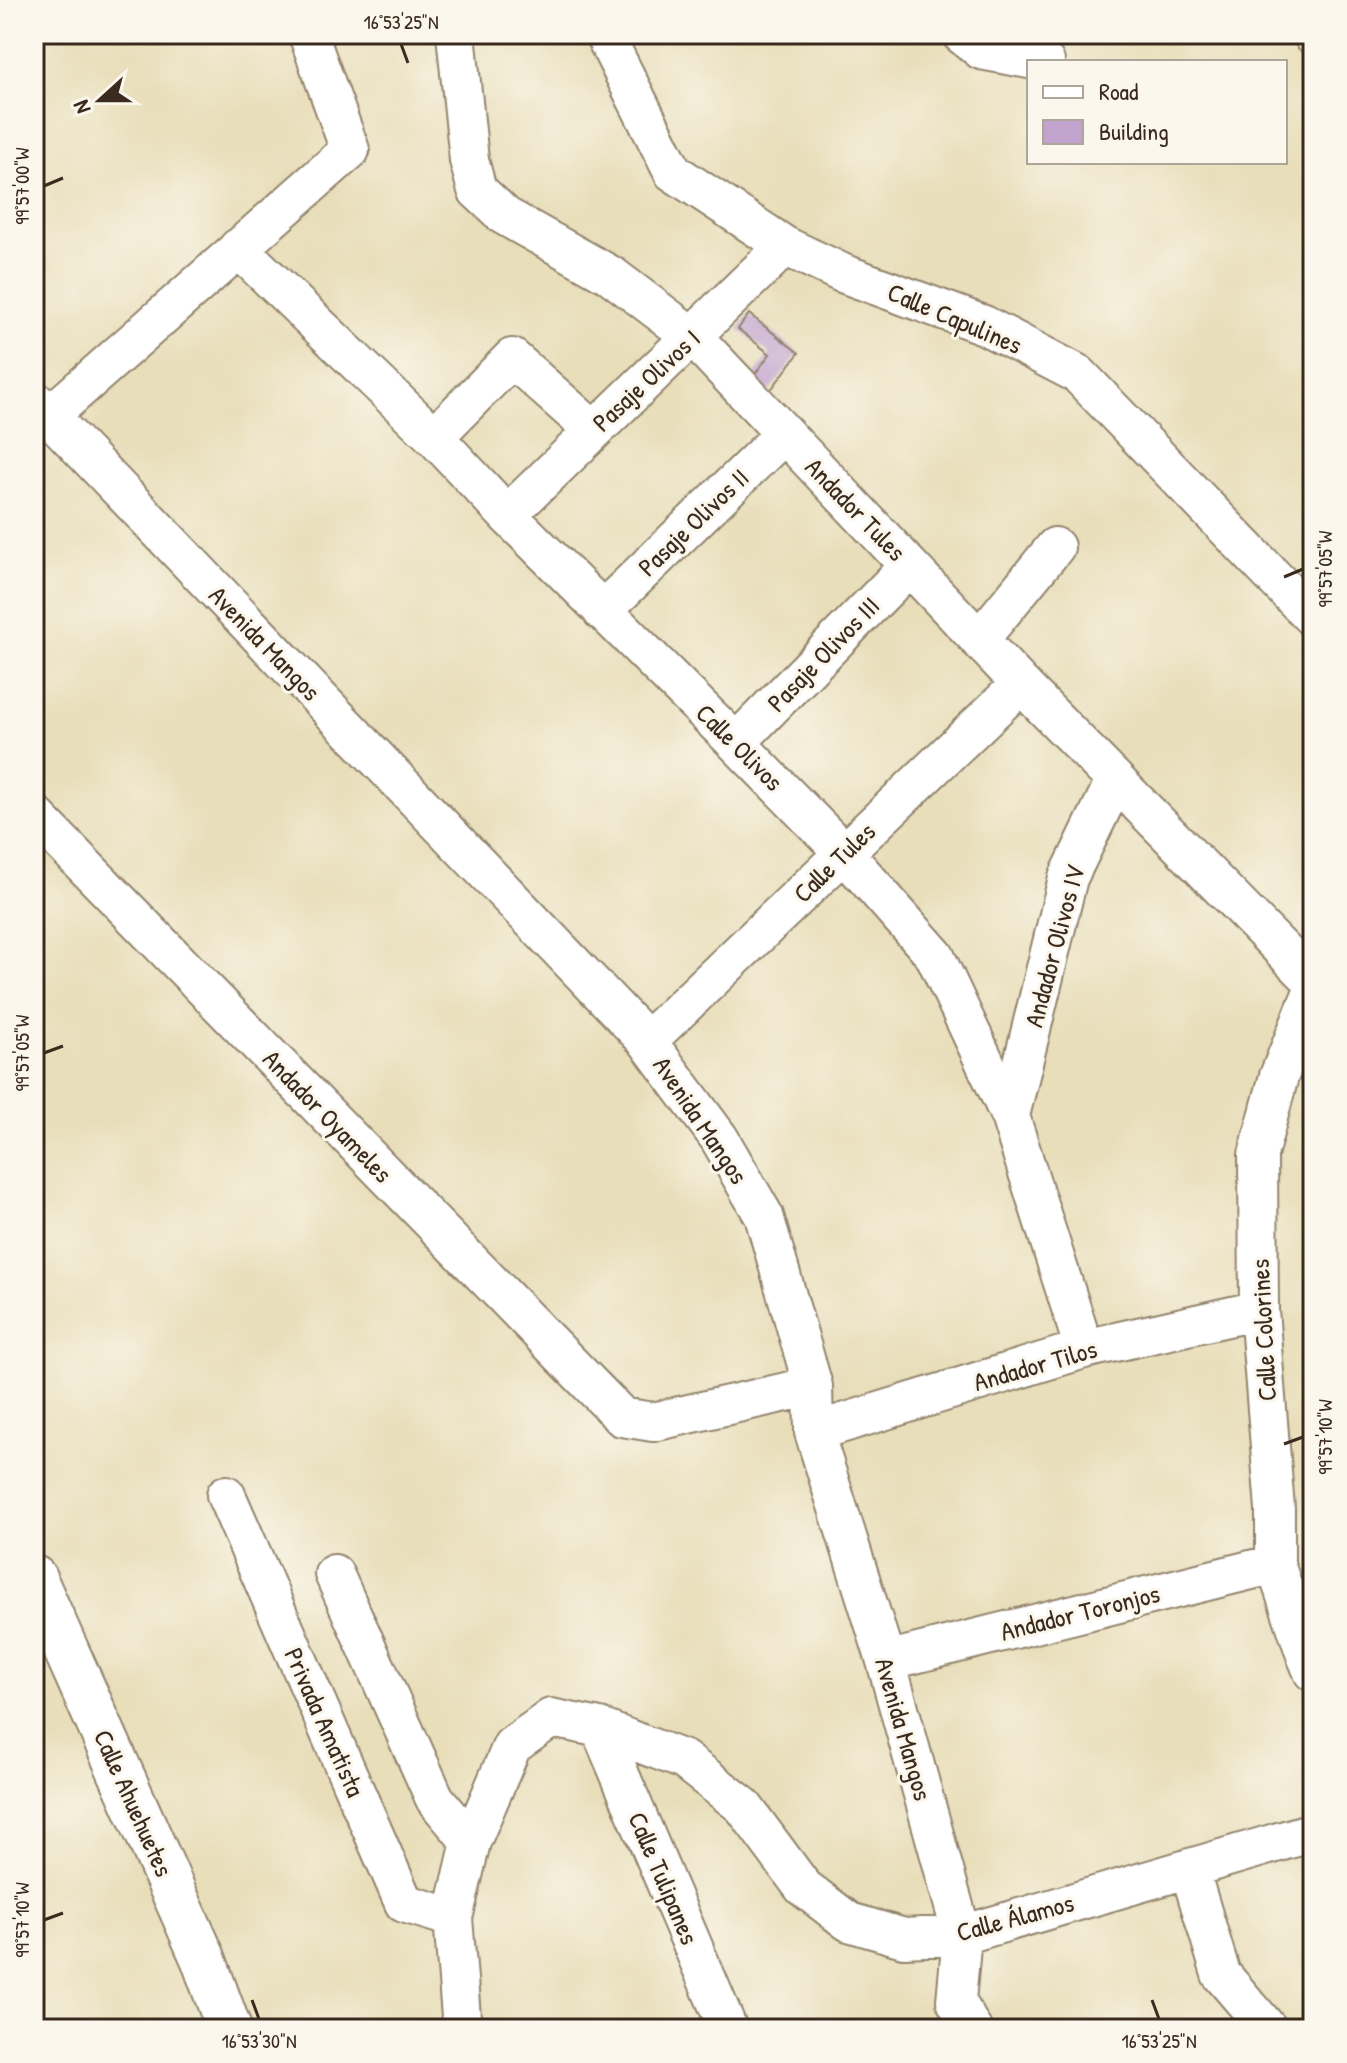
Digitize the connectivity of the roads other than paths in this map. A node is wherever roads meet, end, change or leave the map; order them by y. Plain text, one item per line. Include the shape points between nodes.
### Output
1 (308, 34) edge
2 (456, 34) edge
3 (604, 34) edge
4 (961, 34) edge
5 (1034, 60) edge
6 (785, 246) junction
7 (238, 248) junction
8 (693, 337) junction
9 (41, 409) edge
10 (593, 430) junction
11 (784, 434) junction
12 (434, 437) junction
13 (507, 515) junction
14 (1055, 547) dead end
15 (909, 566) junction
16 (602, 611) junction
17 (1313, 618) edge
18 (979, 640) junction
19 (1021, 684) junction
20 (736, 743) junction
21 (1115, 781) junction
22 (34, 814) edge
23 (844, 853) junction
24 (1313, 981) edge
25 (1313, 991) edge
26 (647, 1041) junction
27 (1010, 1116) junction
28 (1259, 1310) junction
29 (1084, 1349) junction
30 (813, 1386) junction
31 (814, 1432) junction
32 (226, 1495) dead end
33 (1275, 1564) junction
34 (334, 1574) dead end
35 (34, 1578) edge
36 (886, 1661) junction
37 (1313, 1672) edge
38 (600, 1728) junction
39 (1313, 1832) edge
40 (471, 1842) junction
41 (1189, 1868) junction
42 (453, 1918) junction
43 (962, 1935) junction
44 (954, 2020) edge
45 (229, 2029) edge
46 (462, 2029) edge
47 (728, 2029) edge
48 (1268, 2029) edge

1 - 7 street, Avenida Mangos via 350,150
2 - 8 street, Andador Tules via 477,190 505,216 612,276
3 - 6 street, Calle Capulines via 673,172
4 - 5 street via 981,50
6 - 8 street, Pasaje Olivos I
6 - 17 street, Calle Capulines via 842,273 984,325 1078,374
7 - 9 street, Avenida Mangos
7 - 12 street, Calle Olivos
8 - 10 street, Pasaje Olivos I
8 - 11 street, Andador Tules
9 - 26 street, Avenida Mangos
10 - 12 street via 512,358
10 - 13 street, Pasaje Olivos I
11 - 15 street, Andador Tules
11 - 16 street, Pasaje Olivos II
12 - 13 street, Calle Olivos
13 - 16 street, Calle Olivos
14 - 18 street
15 - 18 street, Andador Tules
15 - 20 street, Pasaje Olivos III
16 - 20 street, Calle Olivos
18 - 19 street, Andador Tules
19 - 21 street, Andador Tules
19 - 23 street, Calle Tules
20 - 23 street, Calle Olivos
21 - 24 street, Andador Tules
21 - 27 street, Andador Olivos IV via 1068,878
22 - 30 street, Andador Oyameles via 622,1417 653,1422
23 - 26 street, Calle Tules
23 - 27 street, Calle Olivos via 935,956
25 - 28 street, Calle Colorines via 1279,1076 1258,1155
26 - 30 street, Avenida Mangos via 719,1138 764,1216
27 - 29 street, Calle Olivos
28 - 29 street, Andador Tilos
28 - 33 street, Calle Colorines
29 - 31 street, Andador Tilos
30 - 31 street, Avenida Mangos
31 - 36 street, Avenida Mangos
32 - 42 street, Privada Amatista via 404,1903
33 - 36 street, Andador Toronjos
33 - 37 street, Calle Colorines
34 - 40 street via 435,1799
35 - 45 main road, Calle Ahuehuetes via 203,1958
36 - 43 street, Avenida Mangos
38 - 40 street, Calle Álamos via 551,1718 512,1746
38 - 43 street, Calle Álamos via 684,1760 720,1788 743,1806 803,1887 849,1922 904,1938
38 - 47 street, Calle Tulipanes
39 - 41 street, Calle Álamos
40 - 42 street, Calle Álamos
41 - 43 street, Calle Álamos
41 - 48 street via 1221,1974
42 - 46 street, Calle Álamos
43 - 44 street, Avenida Mangos

